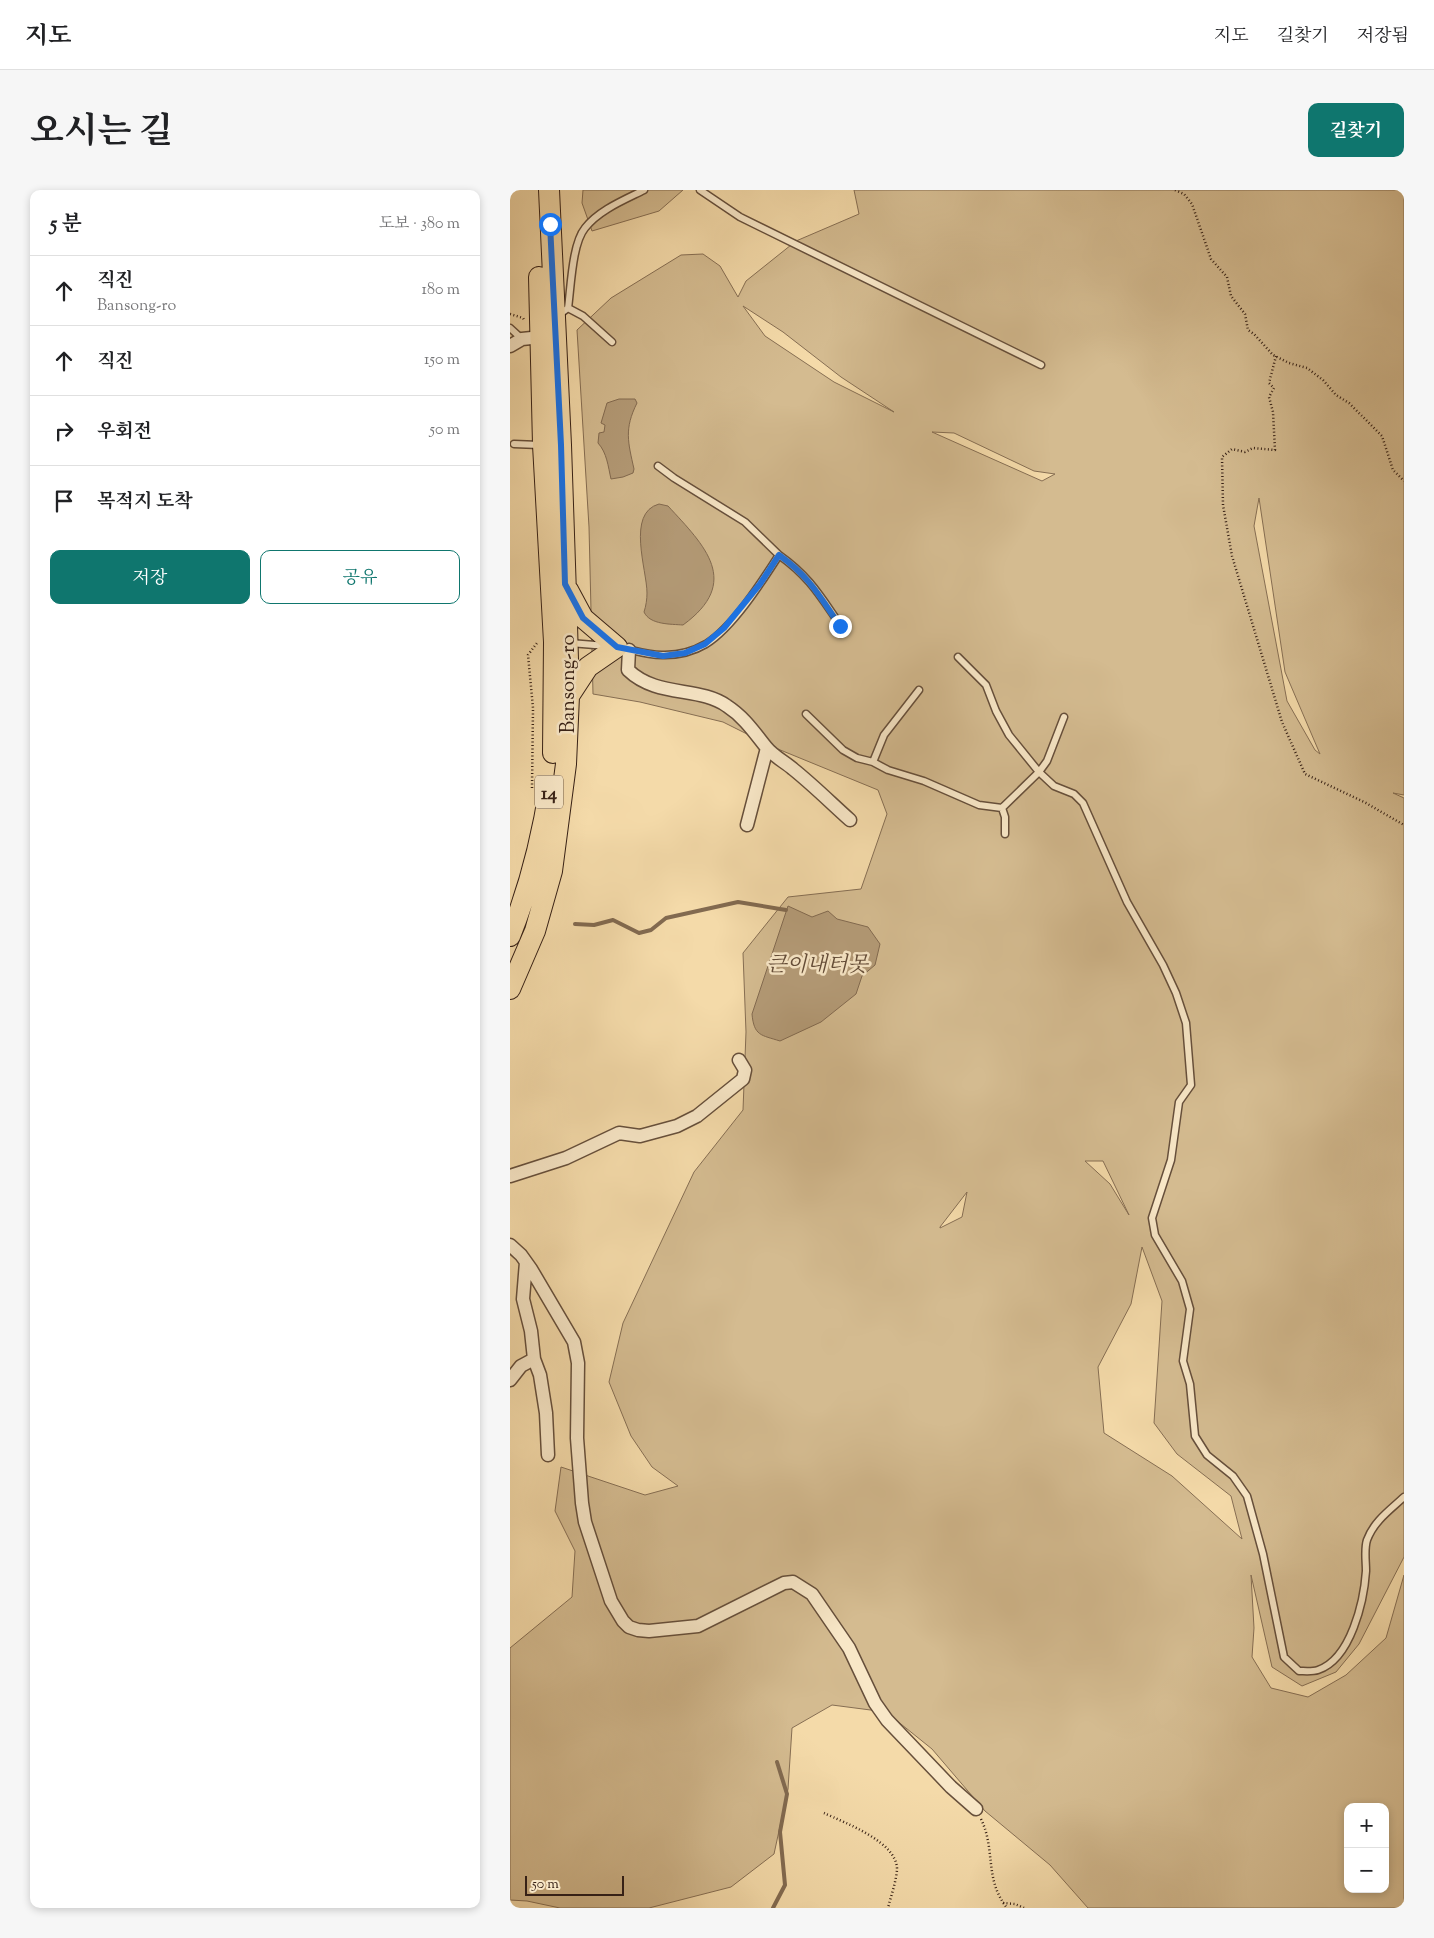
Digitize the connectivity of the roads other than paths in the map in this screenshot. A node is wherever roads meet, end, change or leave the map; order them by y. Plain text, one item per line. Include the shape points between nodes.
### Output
1 (538, 190) edge
2 (549, 190) edge
3 (644, 190) edge
4 (700, 190) edge
5 (561, 313) junction
6 (510, 328) edge
7 (531, 338) junction
8 (612, 342) dead end
9 (510, 346) edge
10 (1041, 366) dead end
11 (514, 444) dead end
12 (543, 445) junction
13 (658, 466) dead end
14 (779, 555) junction
15 (565, 584) junction
16 (840, 626) dead end
17 (560, 642) junction
18 (623, 648) junction
19 (958, 657) dead end
20 (919, 690) dead end
21 (569, 696) junction
22 (806, 714) dead end
23 (1064, 717) dead end
24 (767, 748) junction
25 (872, 762) junction
26 (1039, 772) junction
27 (1002, 808) junction
28 (850, 820) dead end
29 (747, 825) dead end
30 (1005, 834) dead end
31 (510, 936) edge
32 (510, 989) edge
33 (739, 1060) dead end
34 (510, 1176) edge
35 (510, 1245) edge
36 (526, 1262) junction
37 (534, 1358) junction
38 (510, 1380) edge
39 (548, 1455) dead end
40 (1404, 1497) edge
41 (976, 1809) road end

1 - 7 main road, Bansong-ro / 14
2 - 5 main road, Bansong-ro / 14
3 - 5 lane via 600,214 585,228 579,239
4 - 10 lane via 740,217
5 - 8 lane via 583,316
5 - 15 main road, Bansong-ro / 14
6 - 7 lane
7 - 9 street
7 - 12 main road, Bansong-ro / 14
11 - 12 lane
12 - 17 main road, Bansong-ro / 14
13 - 14 lane via 745,522
14 - 16 lane via 813,585
14 - 18 lane via 724,628 705,644 685,653 663,656
15 - 17 main road, Bansong-ro / 14
15 - 18 main road via 583,618
17 - 18 lane
17 - 21 main road, Bansong-ro / 14
17 - 31 main road, Bansong-ro / 14 via 553,767 545,817 520,912
18 - 21 main road via 588,667
18 - 24 street via 628,670 636,678 654,686 726,704
19 - 26 lane via 986,685 1009,734
20 - 25 lane via 884,735
21 - 32 main road, Bansong-ro / 14 via 566,764 552,871 535,931
22 - 25 lane via 843,750
23 - 26 lane
24 - 28 street
24 - 29 street
25 - 27 lane via 979,805
26 - 27 lane
26 - 40 lane via 1054,786 1074,794 1083,804 1127,902 1163,965 1186,1023 1191,1085 1179,1102 1171,1160 1152,1218 1155,1235 1182,1281 1190,1309 1183,1361 1190,1384 1195,1436 1207,1455 1233,1476 1247,1496 1263,1554 1284,1657 1299,1671 1317,1671 1338,1655 1347,1642 1361,1606 1366,1542 1375,1524
27 - 30 lane
33 - 34 street via 745,1070 743,1078 686,1122 653,1134 620,1133 566,1158
35 - 36 street
36 - 37 street via 523,1299
36 - 41 street via 574,1342 578,1363 577,1438 585,1522 611,1601 623,1621 629,1627 649,1631 698,1626 784,1582 793,1582 812,1594 849,1648 875,1703 887,1720
37 - 38 street via 521,1366
37 - 39 street via 546,1413

